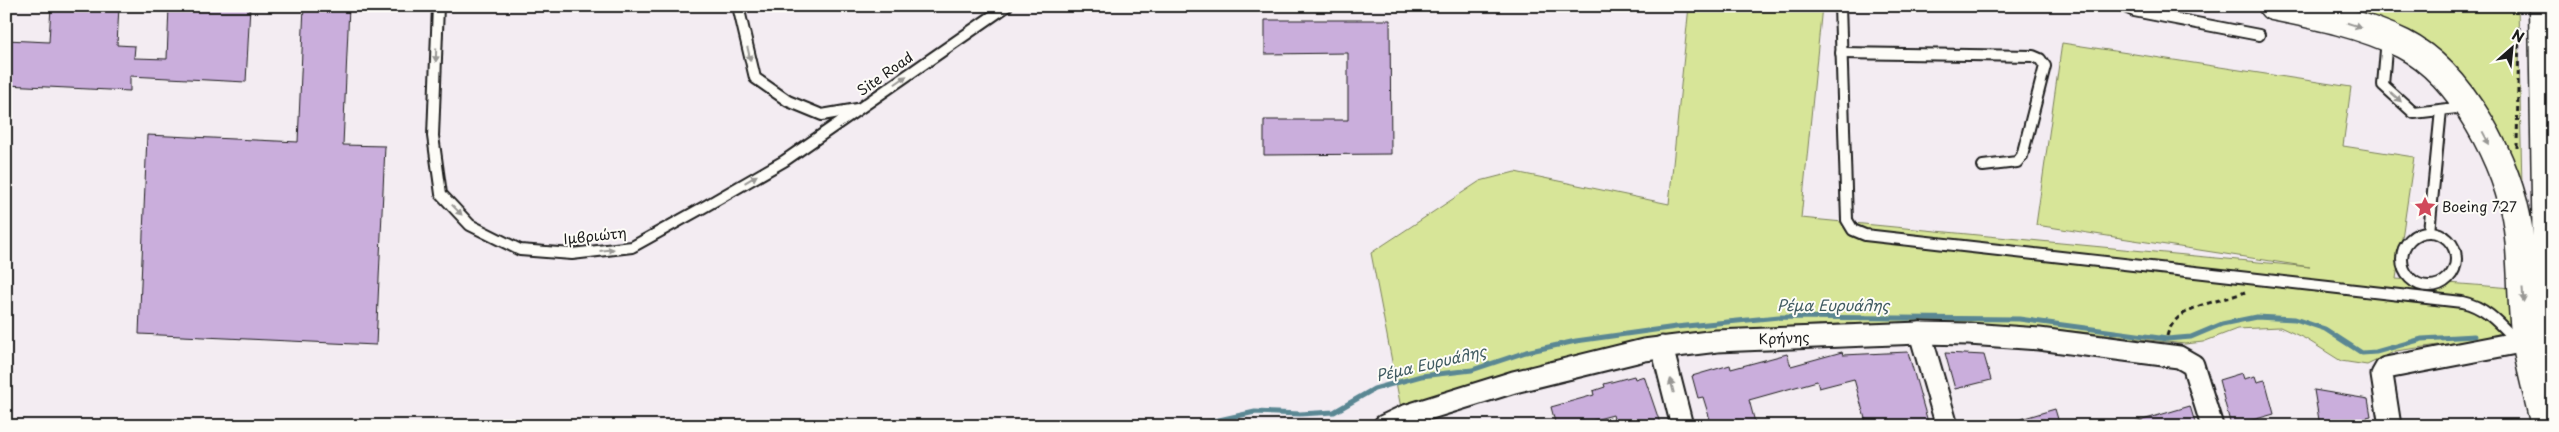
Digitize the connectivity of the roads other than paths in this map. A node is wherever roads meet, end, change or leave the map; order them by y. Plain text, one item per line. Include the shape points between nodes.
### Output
1 (438, 6) edge
2 (738, 6) edge
3 (1007, 6) edge
4 (1840, 6) edge
5 (2123, 6) edge
6 (2273, 6) edge
7 (2535, 19) edge
8 (2259, 35) dead end
9 (2387, 37) junction
10 (1841, 53) junction
11 (2468, 107) junction
12 (861, 108) junction
13 (2441, 110) junction
14 (1983, 166) dead end
15 (2430, 232) junction
16 (1920, 333) junction
17 (2522, 342) junction
18 (1662, 347) junction
19 (1406, 421) edge
20 (1384, 426) edge
21 (1682, 426) edge
22 (1947, 426) edge
23 (2212, 426) edge
24 (2390, 426) edge
25 (2545, 426) edge
26 (2550, 426) edge

1 -> 12 lane, Ιμβριώτη via 433,136 441,194 470,225 520,250 572,254 632,247 784,161
2 -> 12 lane, Site Road via 755,78 788,101 822,115
12 -> 3 lane, Site Road
4 - 10 lane
5 - 8 lane via 2134,11
6 -> 9 main road via 2331,17
7 - 26 main road
9 - 11 main road via 2420,54 2452,84
9 -> 13 lane via 2383,85 2414,113
10 - 14 lane via 2033,56 2040,59 2045,66 2022,156 2017,162
10 - 17 lane via 1847,220 1853,230 1865,235 2472,304 2492,316
11 - 13 lane
11 -> 17 main road via 2500,167 2514,209 2518,228
13 - 15 lane
15 - 15 lane via 2411,238 2404,248 2402,260 2408,276 2424,286 2446,280 2454,270 2456,258 2453,246 2445,237
16 - 18 street, Κρήνης via 1717,341
16 - 22 street
16 - 23 street, Κρήνης via 2039,339 2179,357 2193,365
17 - 24 street via 2386,368 2382,376
17 - 25 main road
18 - 19 street, Κρήνης via 1514,382
21 -> 18 street
19 - 20 street, Κρήνης

